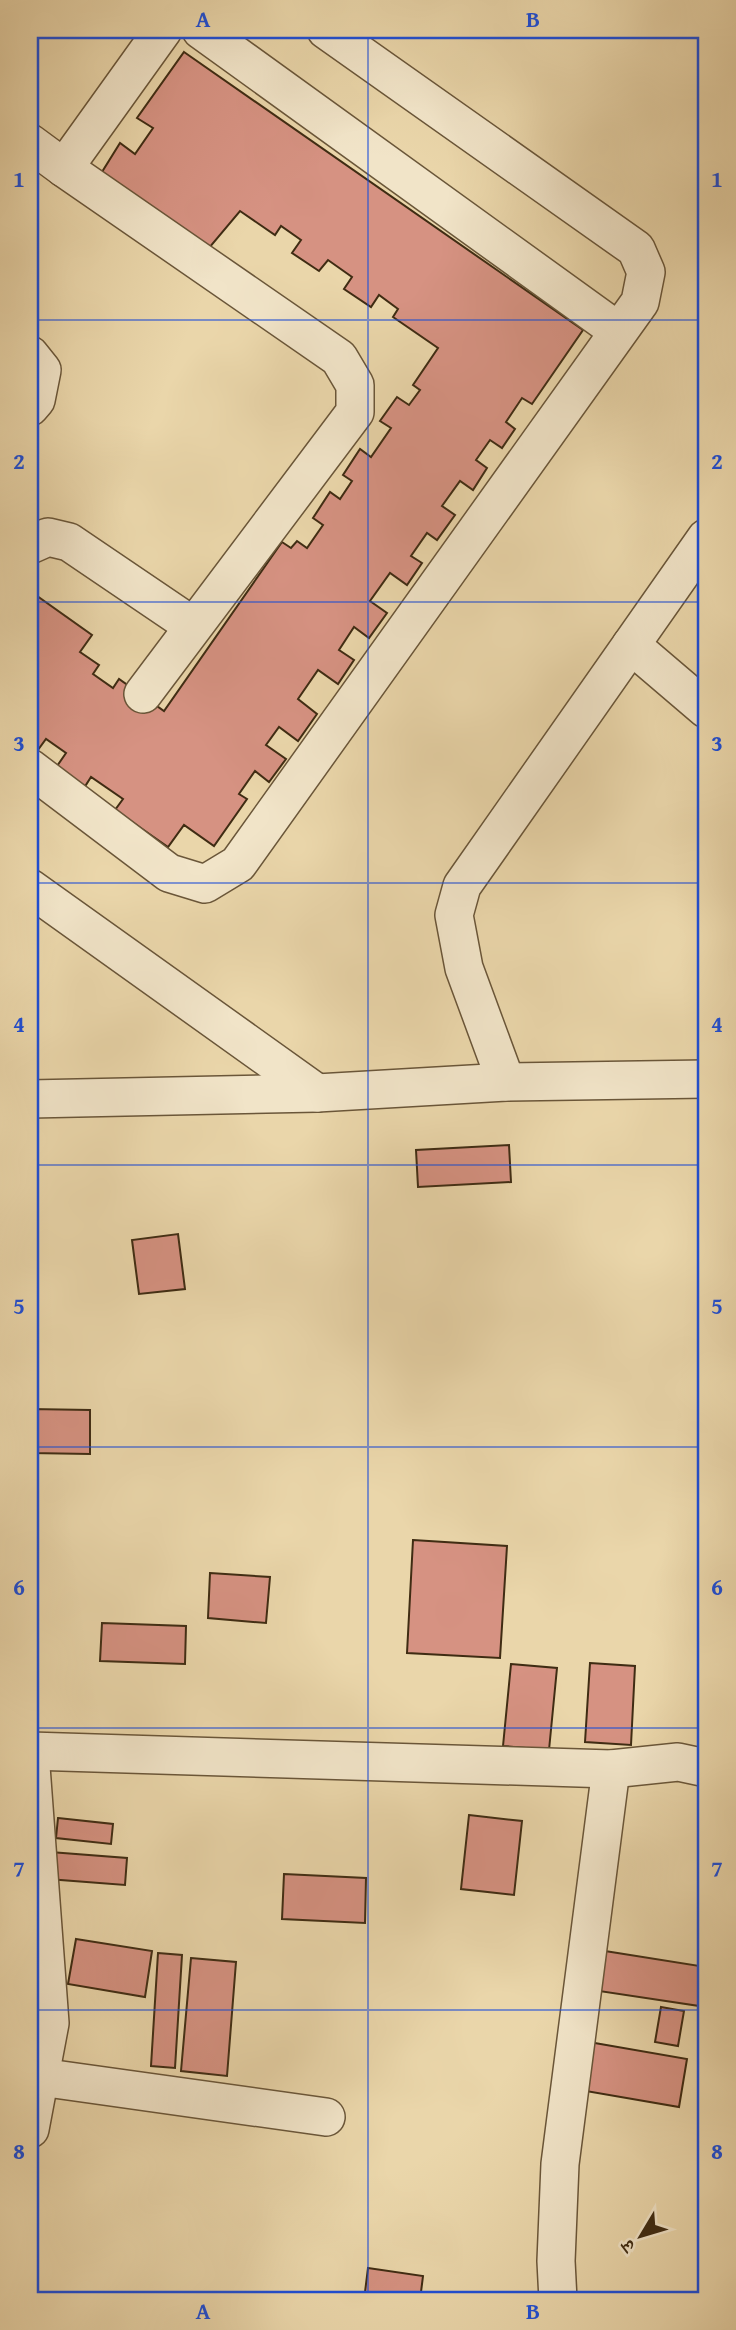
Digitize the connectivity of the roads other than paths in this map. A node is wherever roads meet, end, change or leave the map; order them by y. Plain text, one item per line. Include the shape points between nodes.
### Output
1 (163, 30) edge
2 (201, 30) edge
3 (326, 30) edge
4 (30, 143) edge
5 (64, 168) junction
6 (618, 331) junction
7 (30, 355) edge
8 (30, 407) edge
9 (706, 538) edge
10 (30, 545) edge
11 (193, 626) junction
12 (631, 645) junction
13 (143, 694) dead end
14 (706, 709) edge
15 (30, 768) edge
16 (30, 888) edge
17 (706, 1079) edge
18 (506, 1082) junction
19 (317, 1093) junction
20 (30, 1099) edge
21 (30, 1752) edge
22 (706, 1768) edge
23 (611, 1769) junction
24 (40, 2077) junction
25 (326, 2117) dead end
26 (30, 2129) edge
27 (558, 2300) edge

1 - 5 street
2 - 6 street
3 - 6 street via 636,249 646,272 640,302
4 - 5 street
5 - 11 street via 339,358 355,385 355,412
6 - 15 street via 238,864 205,884 169,873
7 - 8 street via 42,370 36,400
9 - 12 street
10 - 11 street via 48,537 69,542
11 - 13 street
12 - 14 street
12 - 18 street via 462,886 454,915 464,968
16 - 19 street
17 - 18 street
18 - 19 street
19 - 20 street
21 - 23 street
21 - 24 street via 50,2023
22 - 23 street via 678,1762
23 - 27 street via 559,2164
24 - 25 street
24 - 26 street

